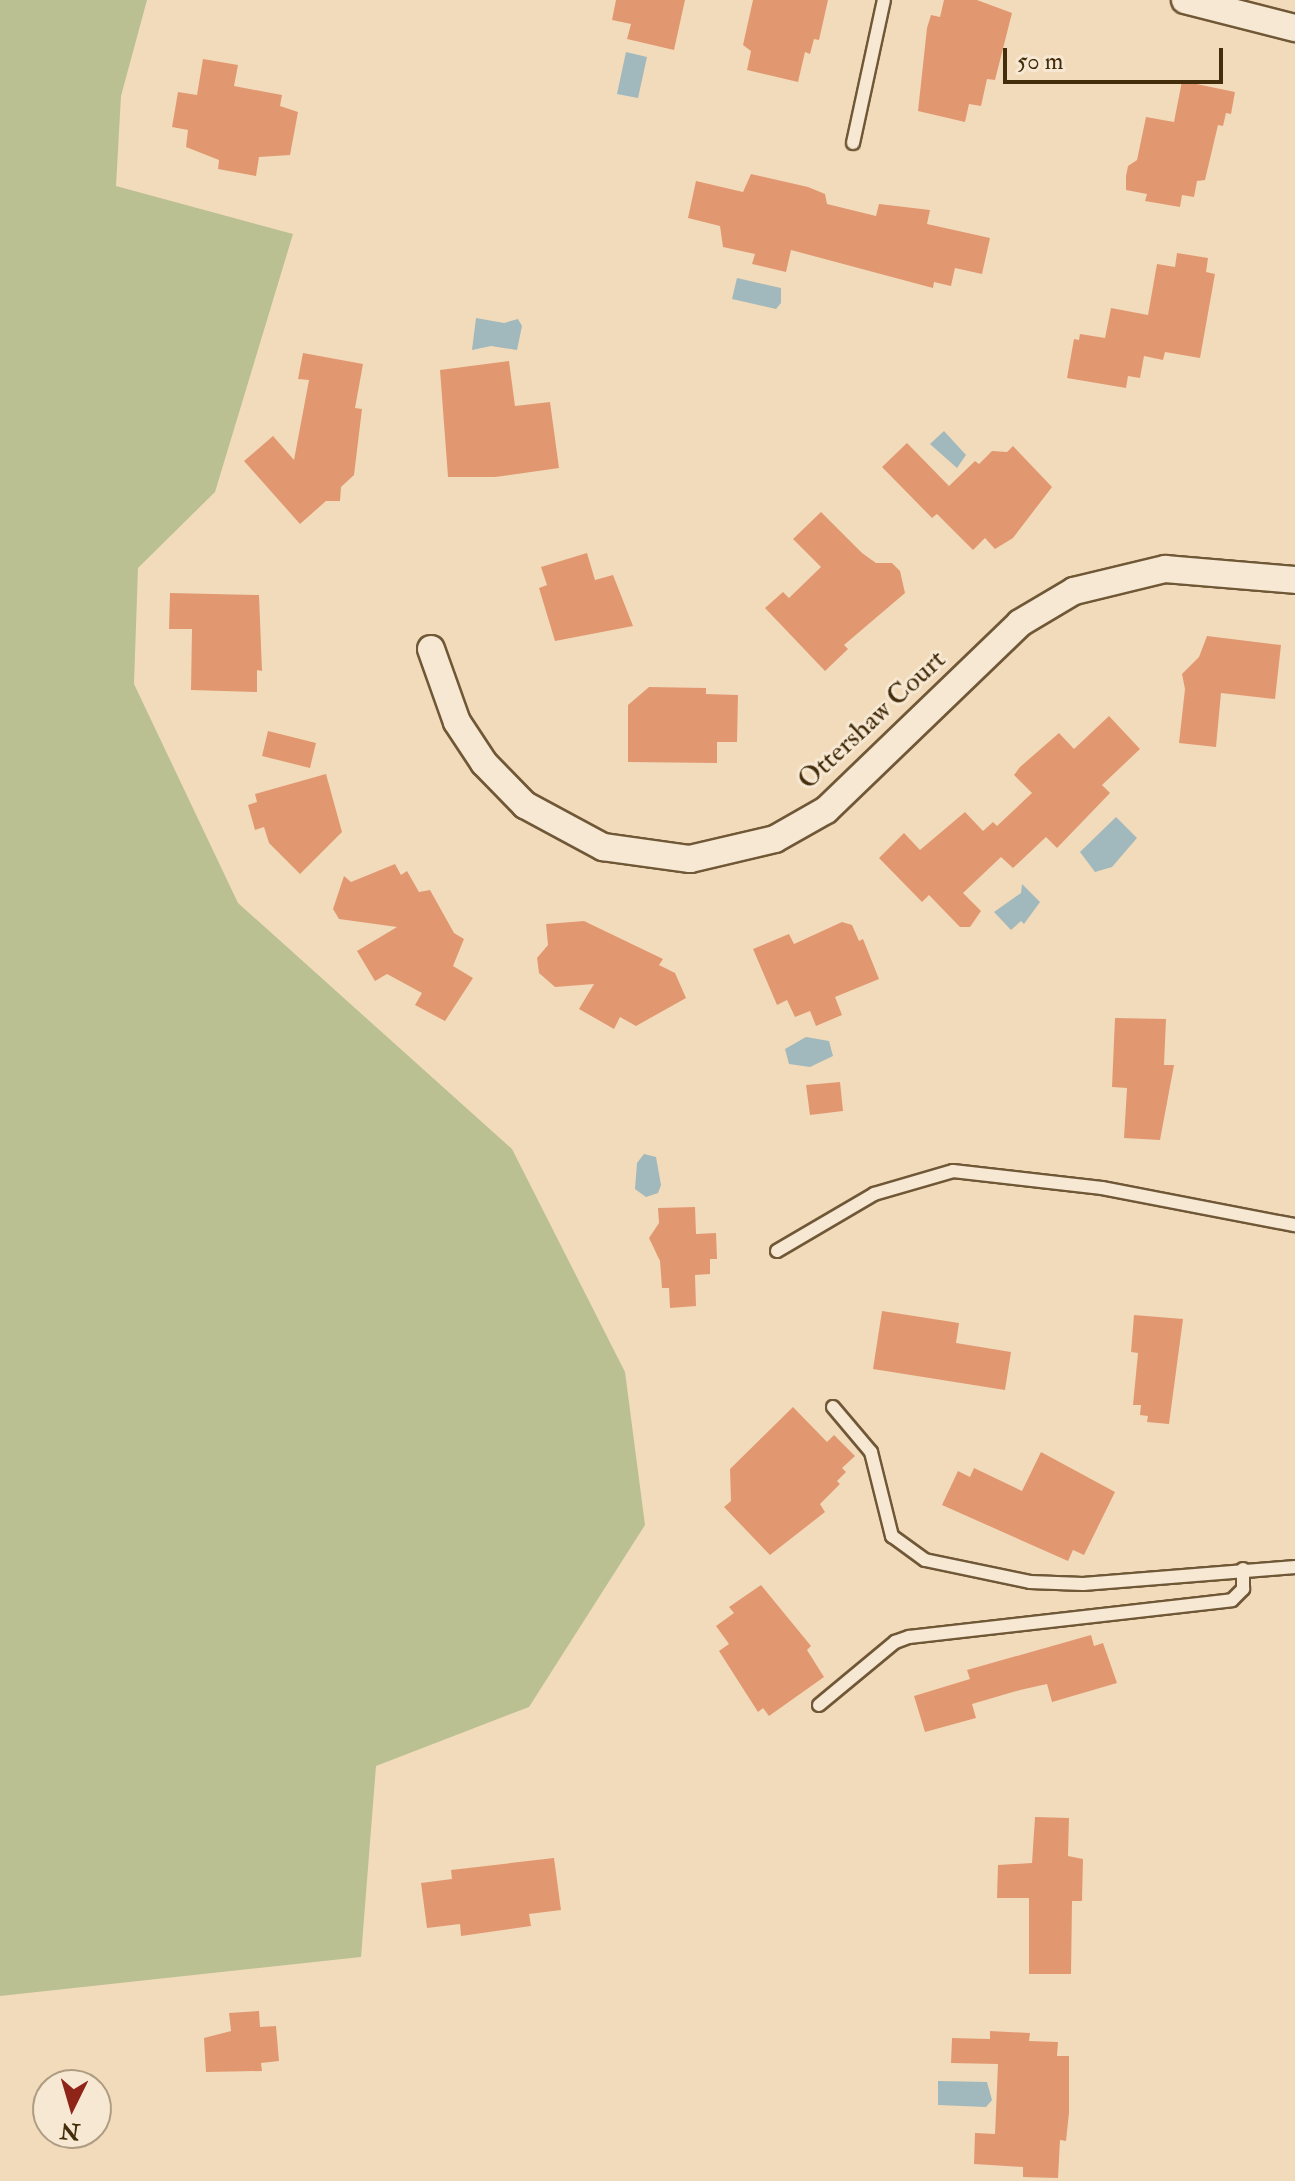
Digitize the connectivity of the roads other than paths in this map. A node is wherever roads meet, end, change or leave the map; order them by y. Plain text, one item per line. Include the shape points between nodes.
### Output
1 (884, 0) edge
2 (1185, 0) edge
3 (1295, 28) edge
4 (853, 143) dead end
5 (1295, 580) edge
6 (431, 649) dead end
7 (1295, 1225) edge
8 (777, 1251) dead end
9 (833, 1407) dead end
10 (1295, 1567) edge
11 (1243, 1569) junction
12 (819, 1705) dead end

1 - 4 lane
2 - 3 street
5 - 6 street, Ottershaw Court via 1165,569 1074,591 997,644 826,810 761,844 690,859 603,847 525,805 484,763 457,722
7 - 8 lane via 1102,1188 953,1171 874,1194
9 - 11 lane via 871,1452 892,1536 925,1560 1044,1583 1114,1583
10 - 11 lane
11 - 12 lane via 1243,1589 1232,1600 909,1637 895,1642

